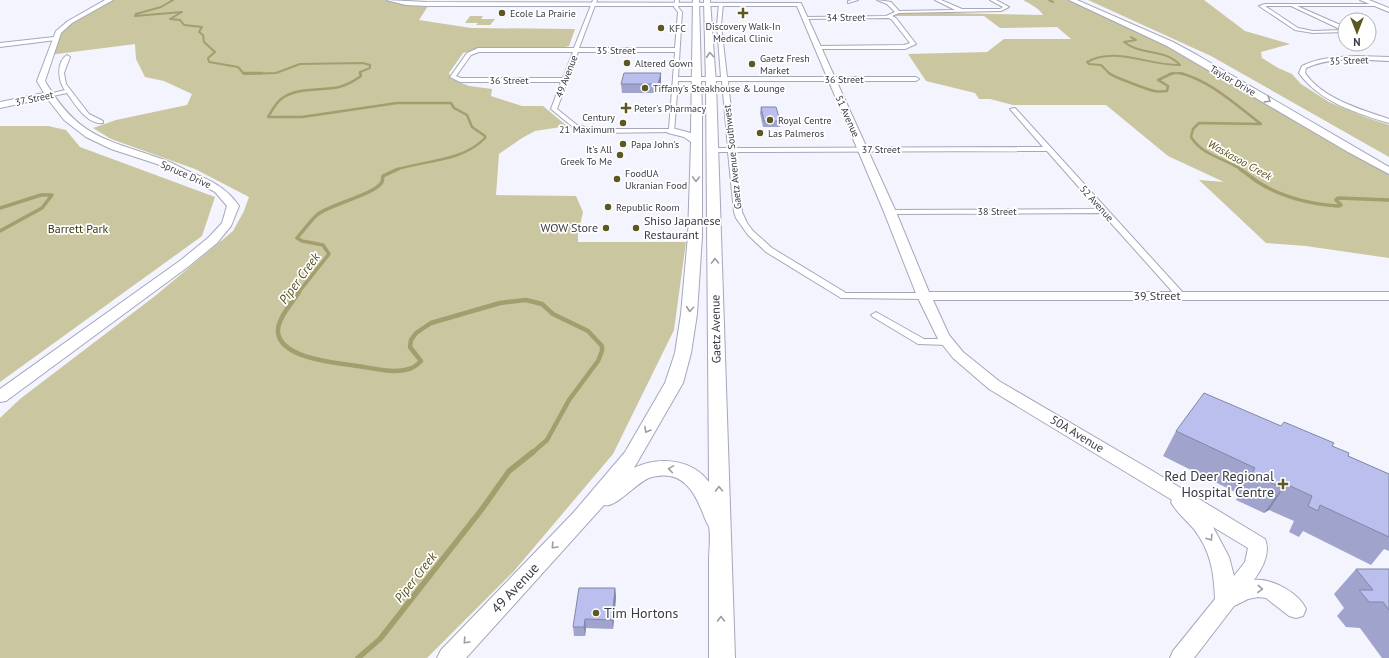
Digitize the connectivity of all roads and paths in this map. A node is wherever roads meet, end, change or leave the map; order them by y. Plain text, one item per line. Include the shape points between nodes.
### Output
1 (110, 0) edge
2 (389, 0) edge
3 (856, 0) edge
4 (879, 0) edge
5 (937, 0) edge
6 (992, 0) edge
7 (1072, 0) edge
8 (1082, 0) edge
9 (1363, 0) edge
10 (594, 2) edge
11 (677, 2) edge
12 (696, 2) edge
13 (707, 2) edge
14 (798, 2) edge
15 (850, 2) dead end
16 (721, 4) junction
17 (1375, 4) junction
18 (1289, 5) junction
19 (1389, 10) edge
20 (963, 11) junction
21 (898, 12) junction
22 (887, 17) junction
23 (805, 18) junction
24 (1337, 26) edge
25 (1337, 30) edge
26 (54, 39) junction
27 (0, 45) edge
28 (819, 48) junction
29 (576, 50) junction
30 (678, 50) junction
31 (67, 57) dead end
32 (1389, 59) edge
33 (455, 79) joint
34 (676, 79) junction
35 (697, 79) junction
36 (711, 79) junction
37 (724, 79) junction
38 (832, 79) junction
39 (916, 79) dead end
40 (564, 80) junction
41 (68, 91) junction
42 (48, 95) junction
43 (0, 104) edge
44 (1013, 109) dead end
45 (101, 122) dead end
46 (1389, 122) edge
47 (672, 132) junction
48 (696, 132) junction
49 (1344, 136) dead end
50 (1048, 149) junction
51 (712, 150) junction
52 (732, 150) junction
53 (863, 150) junction
54 (1389, 170) edge
55 (1103, 211) junction
56 (890, 212) junction
57 (924, 296) junction
58 (1181, 296) junction
59 (1389, 296) edge
60 (876, 315) dead end
61 (947, 342) junction
62 (0, 398) edge
63 (1166, 487) junction
64 (581, 518) junction
65 (719, 528) junction
66 (1225, 603) junction
67 (1296, 609) dead end
68 (450, 658) edge
69 (722, 658) edge
70 (1181, 658) edge

1 - 26 street, Spruce Drive via 70,22
2 - 10 street via 420,4
3 - 15 street
4 - 21 street via 889,3
5 - 20 street
6 - 20 street via 1008,7 1001,10
7 -> 54 street, Taylor Drive via 1188,54 1338,143
8 - 49 street, Taylor Drive via 1218,62
9 - 17 street
10 - 11 street
10 - 29 street, 49 Avenue
11 - 12 street
11 - 30 street via 676,8 680,12
12 - 13 street
12 - 35 main road, Gaetz Avenue
13 - 16 street
36 -> 13 main road, Gaetz Avenue
14 - 16 street
14 - 23 street, 51 Avenue
16 - 37 street, Gaetz Avenue Southwest via 719,25
17 - 18 street
17 - 19 street
18 - 24 street
18 - 25 street via 1262,6 1297,29 1313,32
20 - 21 street
21 - 22 street
22 - 23 street, 34 Street
22 - 28 street via 894,19 912,45
23 - 28 street, 51 Avenue
26 - 27 street
26 - 42 street, Spruce Drive via 41,81
28 - 38 street, 51 Avenue
29 - 30 street, 35 Street
29 - 33 street, 35 Street via 482,50 469,54 453,75
29 - 40 street, 49 Avenue
30 - 34 street
31 - 41 street via 61,77
32 - 46 street, 35 Street via 1337,59 1309,64 1304,67 1302,74 1315,87 1344,104
33 - 40 street, 36 Street
34 - 35 street, 36 Street
34 - 47 street
35 - 36 street, 36 Street
35 - 48 main road, Gaetz Avenue
36 - 37 street, 36 Street
36 - 51 main road, Gaetz Avenue
37 - 38 street, 36 Street
37 - 52 street, Gaetz Avenue Southwest
38 - 39 street, 36 Street
38 - 53 street, 51 Avenue
40 - 47 street, 49 Avenue via 554,109 575,126 593,131
41 - 42 street, 37 Street
41 - 45 street via 87,115
42 - 43 street, 37 Street
42 - 62 street, Spruce Drive via 61,113 89,136 160,162 210,184 226,194 232,206 227,224 213,240
44 - 50 street, 52 Avenue
47 - 48 main road via 688,135
48 -> 64 main road, Gaetz Avenue via 695,236 689,314 679,368 674,383 632,457
50 - 53 street, 37 Street
50 - 55 street, 52 Avenue
51 - 52 street, 37 Street
65 -> 51 main road, Gaetz Avenue
52 - 53 street, 37 Street
52 - 57 street, Gaetz Avenue Southwest via 739,216 760,244 844,296
53 - 56 street, 51 Avenue
55 - 56 street, 38 Street
55 - 58 street, 52 Avenue
56 - 57 street, 51 Avenue
57 - 58 street, 39 Street
57 - 61 street, 50A Avenue
58 - 59 street, 39 Street
60 - 61 street via 922,342
61 - 63 street, 50A Avenue via 994,384
63 -> 66 street via 1203,528 1216,547 1223,567
63 - 66 street, 50A Avenue via 1258,545 1254,565
65 -> 64 main road via 697,482 684,472 665,468 645,470 634,476
64 -> 68 main road, 49 Avenue
69 -> 65 main road, Gaetz Avenue
66 -> 67 street via 1238,594 1256,588 1276,593
66 - 70 street

